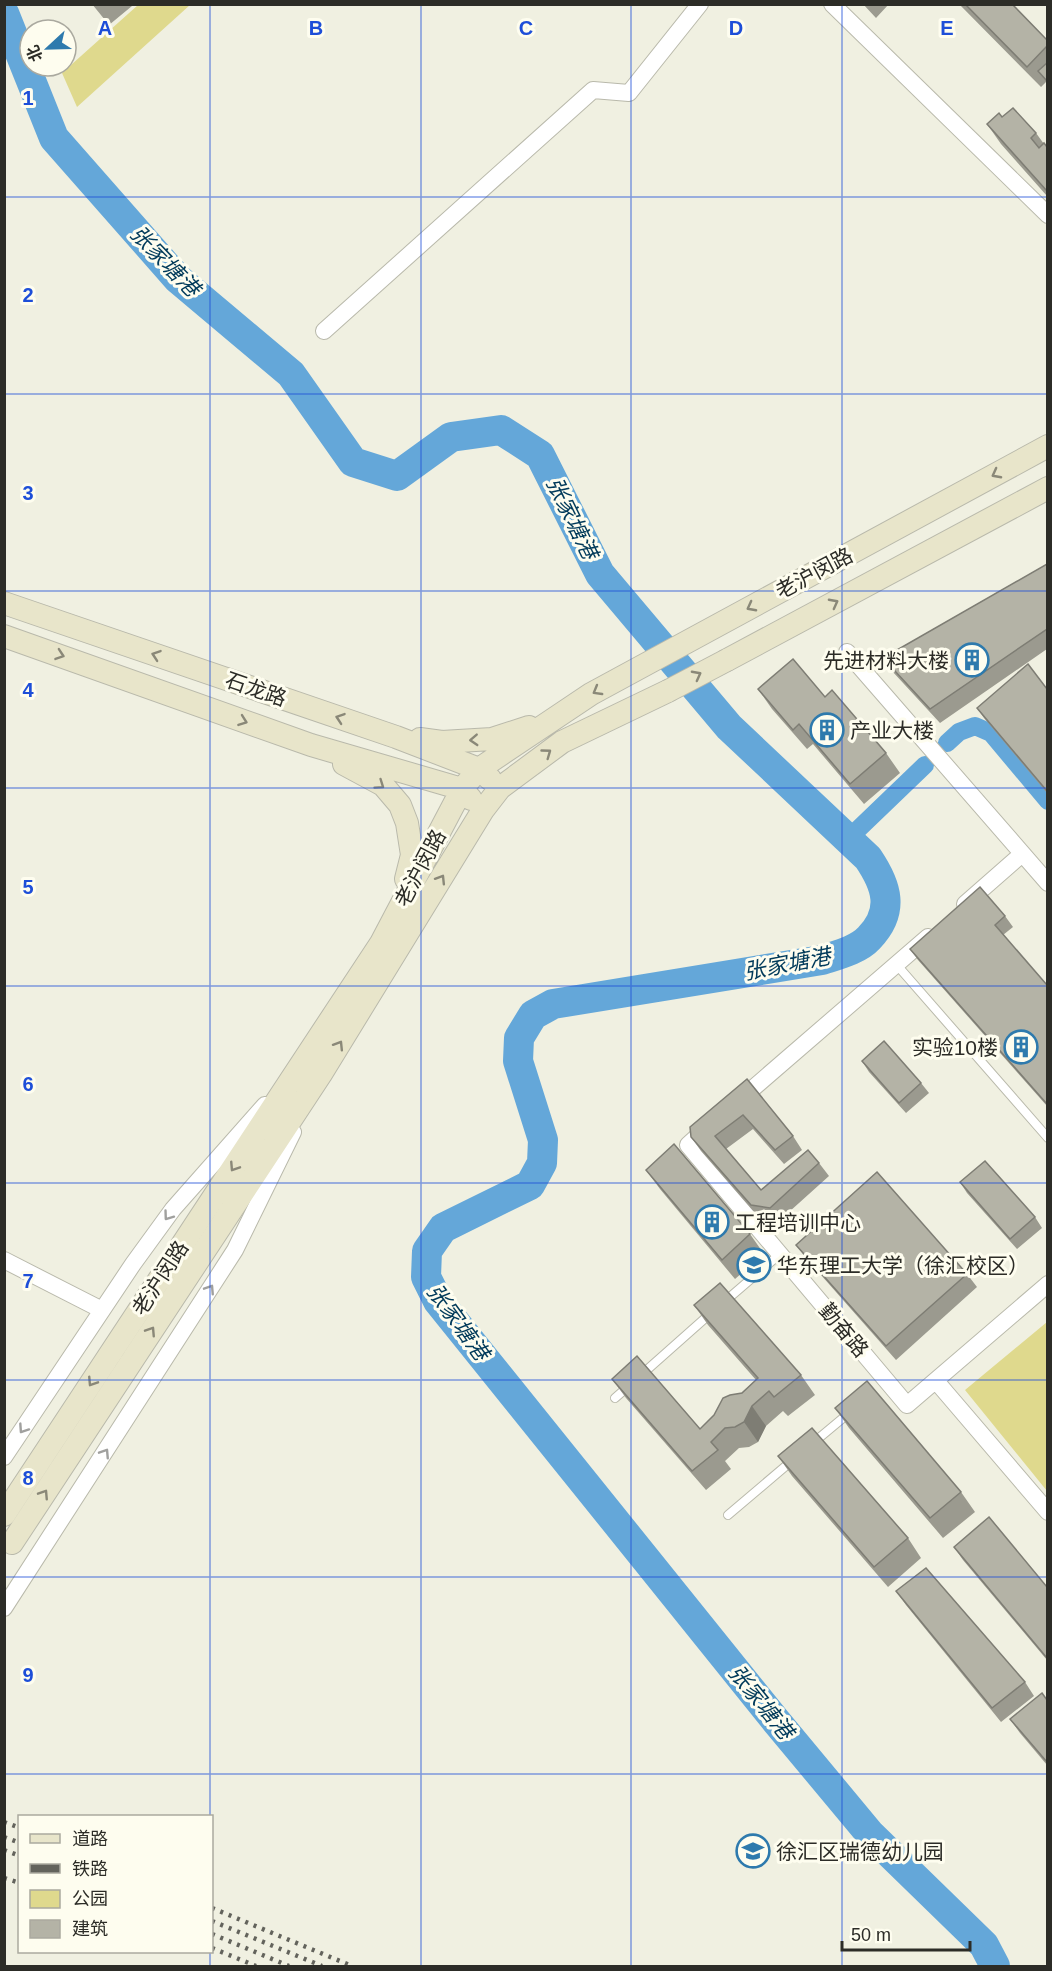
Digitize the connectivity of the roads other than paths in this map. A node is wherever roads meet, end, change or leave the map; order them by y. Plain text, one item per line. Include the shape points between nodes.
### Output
1 (700, 4) edge
2 (832, 4) edge
3 (1047, 215) edge
4 (324, 331) dead end
5 (1047, 446) edge
6 (1047, 488) edge
7 (4, 603) edge
8 (4, 636) edge
9 (847, 652) dead end
10 (551, 721) junction
11 (396, 737) junction
12 (311, 745) junction
13 (479, 769) junction
14 (500, 788) junction
15 (462, 789) junction
16 (483, 810) junction
17 (1023, 854) junction
18 (1047, 883) edge
19 (381, 942) junction
20 (896, 964) junction
21 (312, 1067) junction
22 (1047, 1138) edge
23 (780, 1254) junction
24 (4, 1260) edge
25 (1047, 1284) edge
26 (102, 1310) junction
27 (936, 1381) junction
28 (615, 1398) edge
29 (855, 1407) edge
30 (806, 1448) edge
31 (798, 1455) edge
32 (4, 1457) edge
33 (1047, 1512) edge
34 (4, 1515) edge
35 (728, 1515) dead end
36 (12, 1543) dead end
37 (4, 1608) edge

1 - 4 street via 629,93 592,90
2 - 3 street
5 -> 10 main road, 老沪闵路 via 591,694
14 -> 6 main road, 老沪闵路, bridge via 562,742 668,691
11 -> 7 main road, 石龙路
8 -> 12 main road, 石龙路
9 - 17 street
10 -> 11 main road via 492,739 442,741
10 - 13 main road, 老沪闵路
11 - 13 main road, 石龙路
12 - 15 main road, 石龙路
12 -> 19 main road via 383,785 400,805 408,823 412,855
13 - 14 main road, 石龙路
13 - 15 main road, 老沪闵路
14 - 16 main road, 老沪闵路
15 - 16 main road, 石龙路
15 - 19 main road, 老沪闵路
21 -> 16 main road, 老沪闵路
17 - 18 street
17 - 20 street
19 - 21 main road, 老沪闵路
20 - 22 lane
20 - 23 street, 勤奋路 via 688,1144
21 -> 26 street via 173,1209
21 -> 34 main road, 老沪闵路
36 -> 21 main road, 老沪闵路
37 -> 21 street via 235,1250
23 - 27 street, 勤奋路 via 883,1384 907,1405
23 - 28 lane
24 - 26 street
25 - 27 street
26 -> 32 street
27 - 33 street
29 - 30 lane
31 - 35 lane

